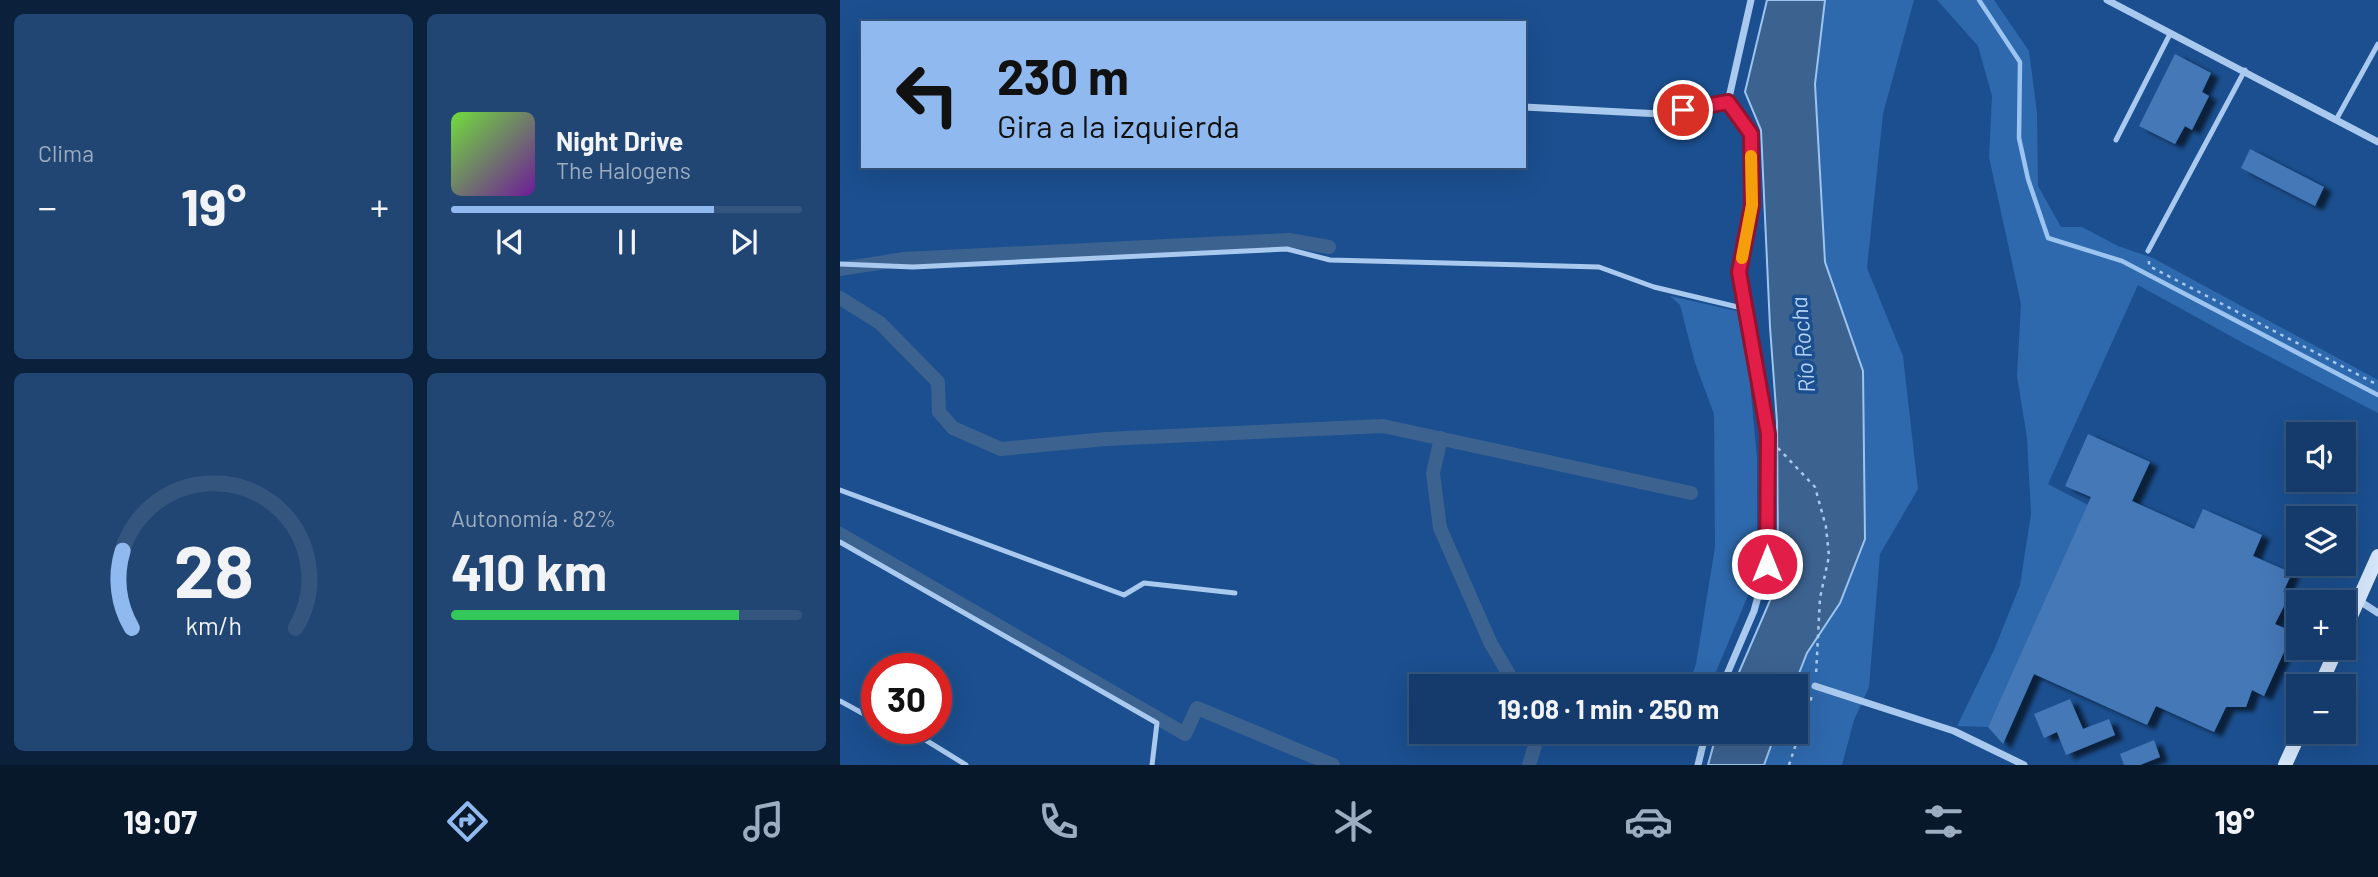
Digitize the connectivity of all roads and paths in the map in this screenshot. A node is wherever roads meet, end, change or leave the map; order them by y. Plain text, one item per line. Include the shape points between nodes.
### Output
1 (1751, 0) edge
2 (2112, 1) edge
3 (2170, 34) junction
4 (2378, 44) edge
5 (2245, 71) junction
6 (1728, 102) junction
7 (1526, 107) edge
8 (2336, 120) junction
9 (2116, 140) dead end
10 (2378, 142) edge
11 (2148, 251) joint
12 (840, 264) edge
13 (1746, 309) junction
14 (2378, 384) edge
15 (1768, 434) junction
16 (840, 490) edge
17 (840, 542) edge
18 (2378, 556) edge
19 (1234, 593) dead end
20 (2358, 600) junction
21 (2356, 605) edge
22 (2378, 612) edge
23 (1727, 674) edge
24 (1815, 686) junction
25 (840, 701) edge
26 (861, 712) edge
27 (932, 744) edge
28 (1703, 744) edge
29 (2295, 744) edge
30 (966, 765) edge
31 (1152, 765) edge
32 (1698, 765) edge
33 (1789, 765) edge
34 (2024, 765) edge
35 (2285, 765) edge

1 - 6 street
2 - 3 street
3 - 5 street
3 - 9 lane
4 - 8 lane
5 - 8 street
5 - 11 lane
6 - 7 street via 1661,114
6 - 13 street via 1751,134 1752,205 1739,272
8 - 10 street
11 - 14 path via 2149,266
12 - 13 lane via 913,267 1287,249 1330,260 1599,267 1654,288
13 - 15 street
15 - 23 street via 1767,564 1754,611
15 - 24 path via 1815,487 1826,527 1829,555 1820,598
16 - 19 lane via 1124,595 1144,583
17 - 31 lane via 1157,723
18 - 20 main road
20 - 21 main road
20 - 22 street
24 - 33 path
24 - 34 street via 1954,731
25 - 26 lane
27 - 30 lane
28 - 32 street
29 - 35 main road

